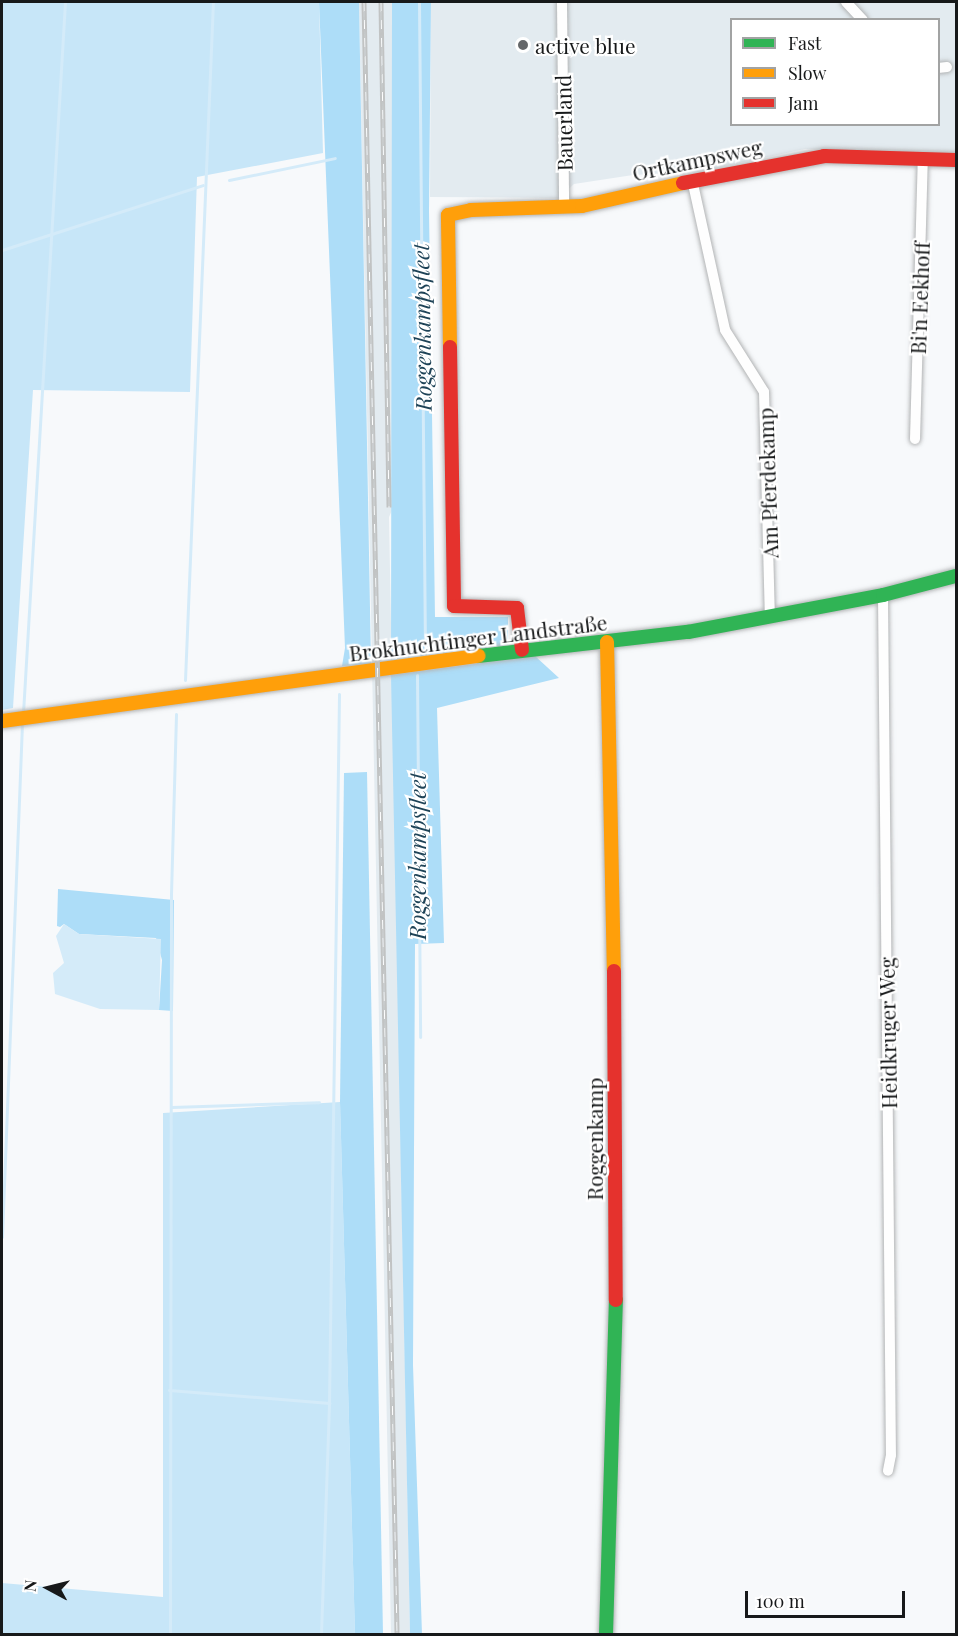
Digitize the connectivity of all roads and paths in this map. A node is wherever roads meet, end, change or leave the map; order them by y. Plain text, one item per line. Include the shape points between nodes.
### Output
1 (562, 2) edge
2 (846, 2) edge
3 (861, 18) edge
4 (923, 159) junction
5 (957, 160) edge
6 (693, 184) junction
7 (564, 208) junction
8 (915, 438) dead end
9 (957, 576) edge
10 (883, 595) junction
11 (770, 617) junction
12 (607, 642) junction
13 (522, 650) junction
14 (2, 721) edge
15 (888, 1471) dead end
16 (606, 1635) edge

1 - 7 street, Bauerland
2 - 3 street
4 - 5 street, Ortkampsweg
4 - 6 street, Ortkampsweg via 815,157 752,167
4 - 8 street, Bi'n Eekhoff
6 - 7 street, Ortkampsweg
6 - 11 street, Am Pferdekamp via 725,330 764,392
7 - 13 street, Ortkampsweg via 471,210 448,215 454,606 517,609
9 - 10 street, Brokhuchtinger Landstraße
10 - 11 street, Brokhuchtinger Landstraße
10 - 15 street, Heidkruger Weg via 891,1455
11 - 12 street, Brokhuchtinger Landstraße
12 - 13 street, Brokhuchtinger Landstraße
12 - 16 street, Roggenkamp via 616,1289
13 - 14 street, Brokhuchtinger Landstraße

